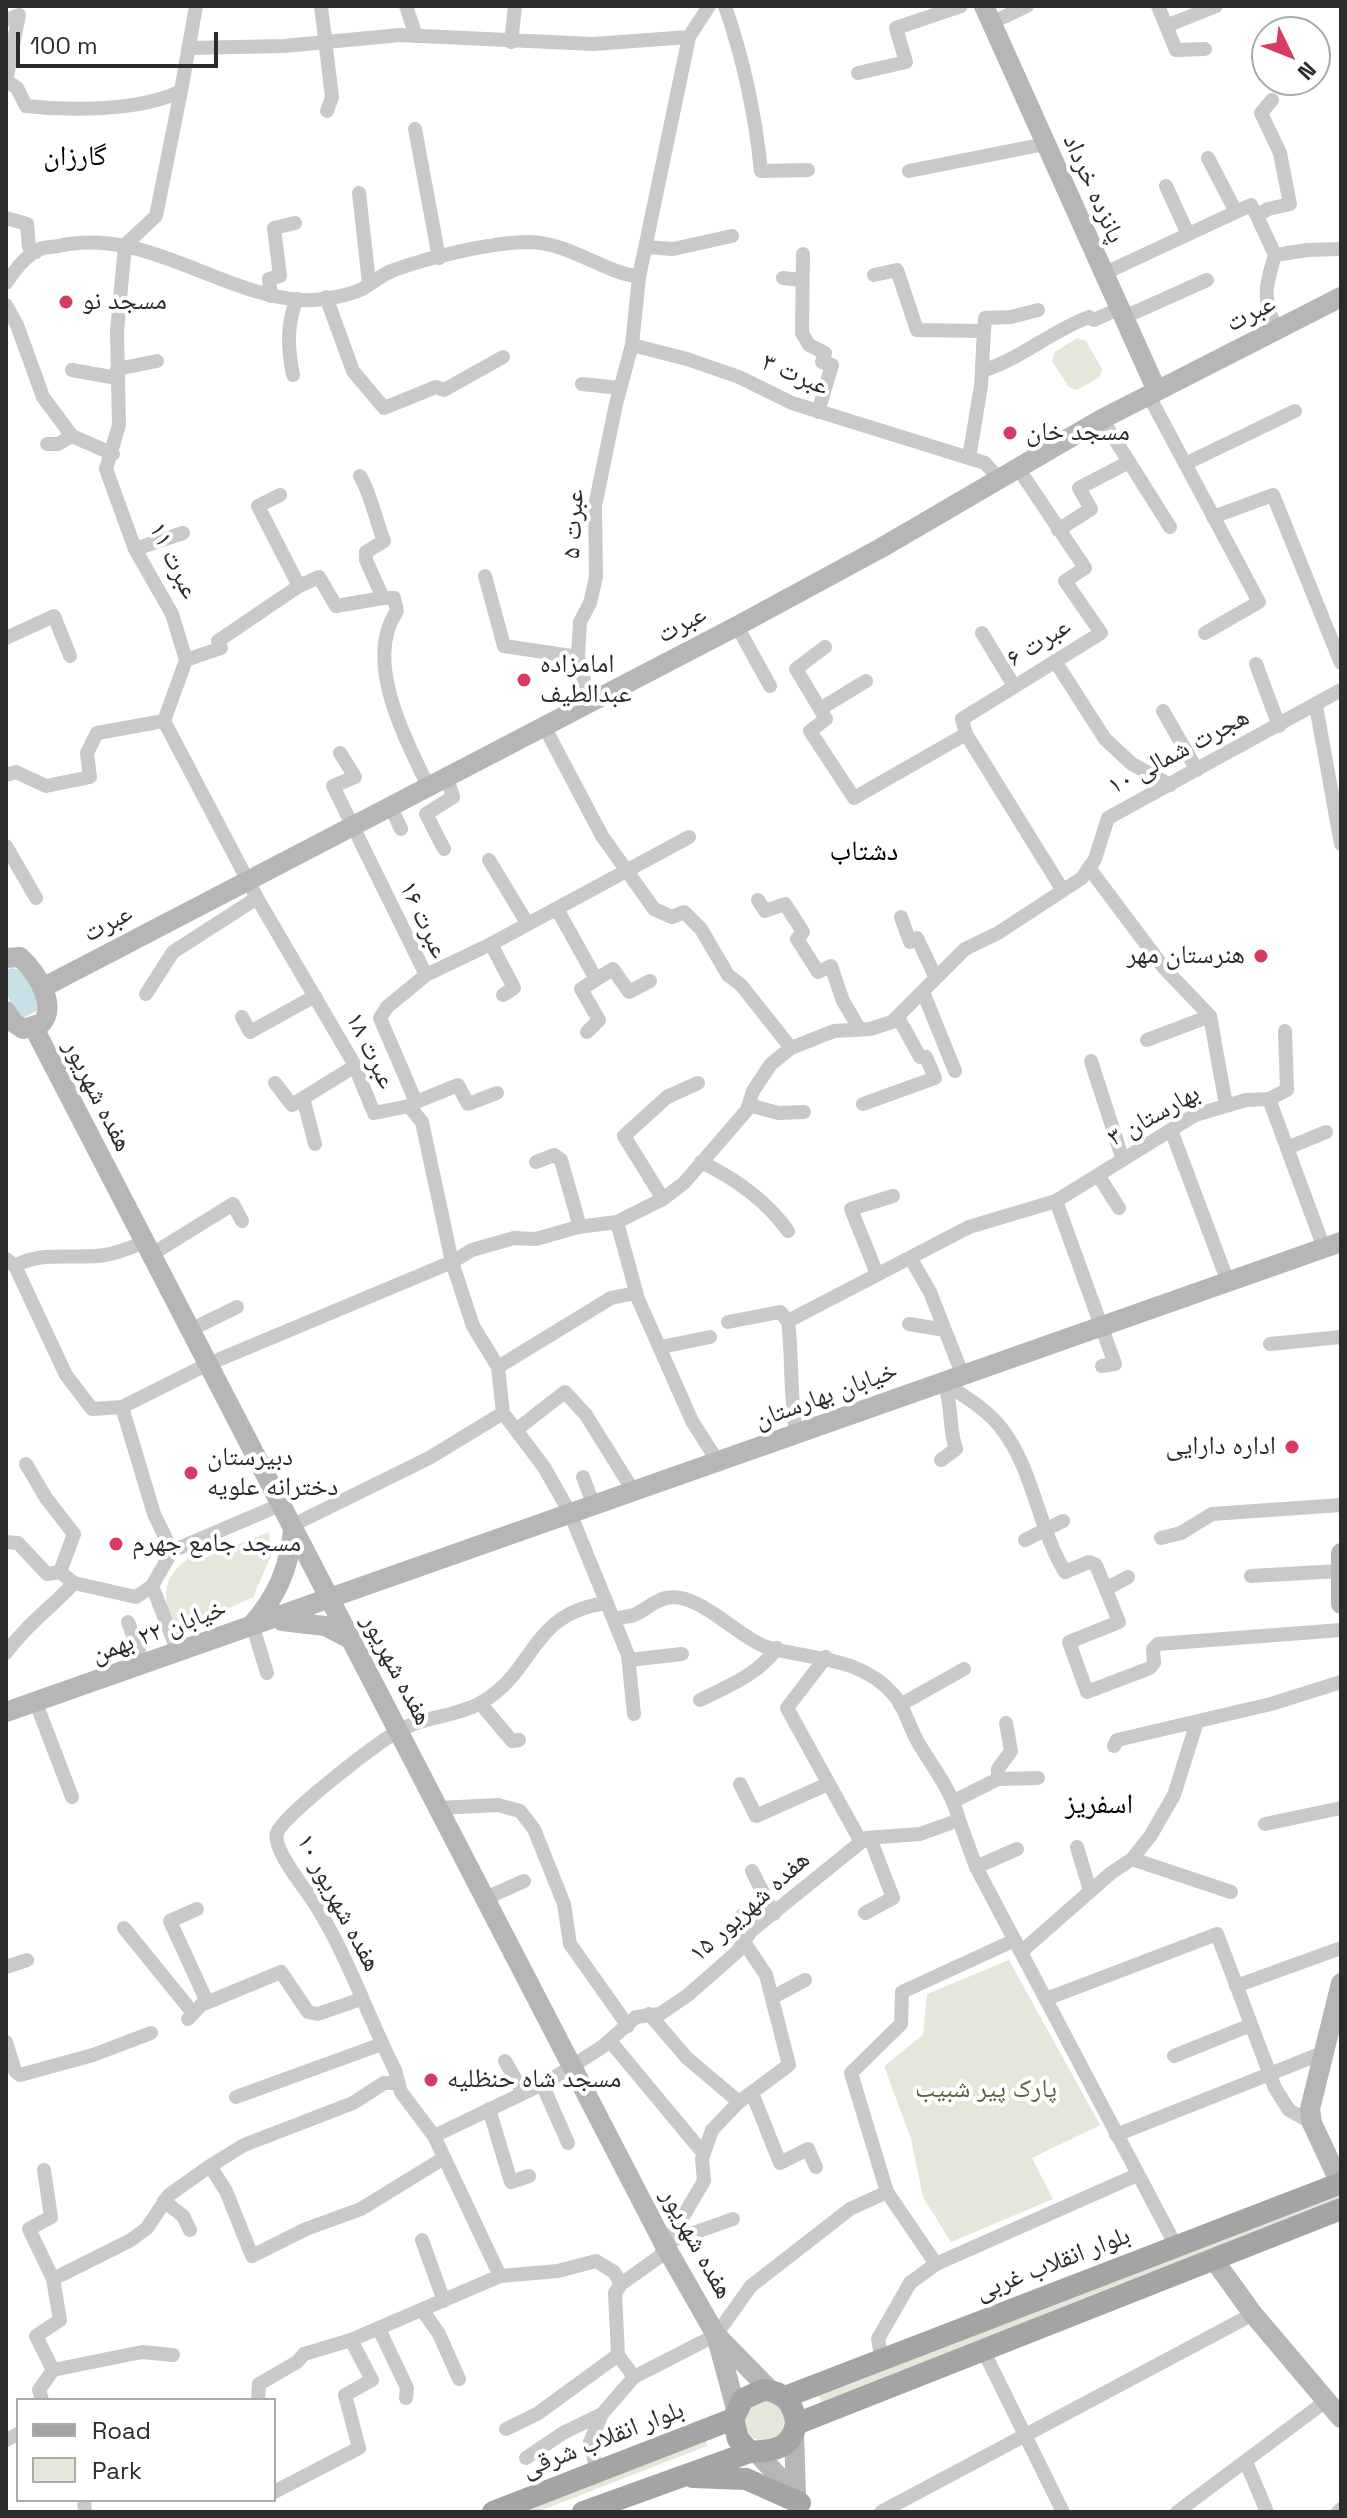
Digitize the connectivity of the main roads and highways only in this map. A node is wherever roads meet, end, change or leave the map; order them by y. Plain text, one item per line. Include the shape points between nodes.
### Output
1 (987, 14) edge
2 (1341, 297) edge
3 (1153, 394) junction
4 (9, 952) edge
5 (42, 988) junction
6 (6, 1011) edge
7 (34, 1028) junction
8 (1332, 1245) edge
9 (292, 1528) junction
10 (1341, 1553) edge
11 (1340, 1571) edge
12 (329, 1600) junction
13 (1341, 1604) edge
14 (258, 1625) junction
15 (350, 1639) junction
16 (6, 1712) edge
17 (1341, 1983) edge
18 (1332, 2041) edge
19 (1340, 2183) edge
20 (1341, 2209) edge
21 (1214, 2260) junction
22 (716, 2335) junction
23 (778, 2394) junction
24 (734, 2414) junction
25 (1341, 2418) edge
26 (795, 2428) junction
27 (752, 2452) junction
28 (684, 2477) junction
29 (800, 2503) edge
30 (621, 2505) edge
31 (493, 2512) edge
32 (583, 2512) edge

1 - 3 main road, پانزده خرداد
2 - 3 main road, عبرت
3 - 5 main road, عبرت via 737,626
4 - 5 main road via 28,964
5 - 7 main road via 48,1017
6 - 7 main road via 23,1029
7 - 9 main road, هفده شهریور
8 - 12 main road, خیابان بهارستان
9 - 12 main road, هفده شهریور
9 - 14 main road via 289,1567
10 - 11 main road
11 - 13 main road
12 - 14 main road, خیابان ۲۲ بهمن
12 - 15 main road, هفده شهریور
14 - 15 main road via 298,1620
14 - 16 main road, خیابان ۲۲ بهمن
15 - 22 main road, هفده شهریور
17 - 18 main road
18 - 19 main road via 1310,2109
19 - 23 main road, بلوار انقلاب غربی via 882,2360
20 - 21 main road, بلوار انقلاب غربی
21 - 25 main road
21 - 26 main road, بلوار انقلاب غربی
22 - 23 main road, هفده شهریور
22 - 24 main road, هفده شهریور
23 - 24 main road via 749,2394
23 - 26 main road via 792,2404
24 - 27 main road via 738,2439
24 - 31 main road, بلوار انقلاب شرقی
26 - 27 main road via 776,2451
26 - 29 main road
27 - 28 main road
27 - 29 main road
28 - 29 main road via 746,2479
28 - 30 main road
30 - 32 main road

